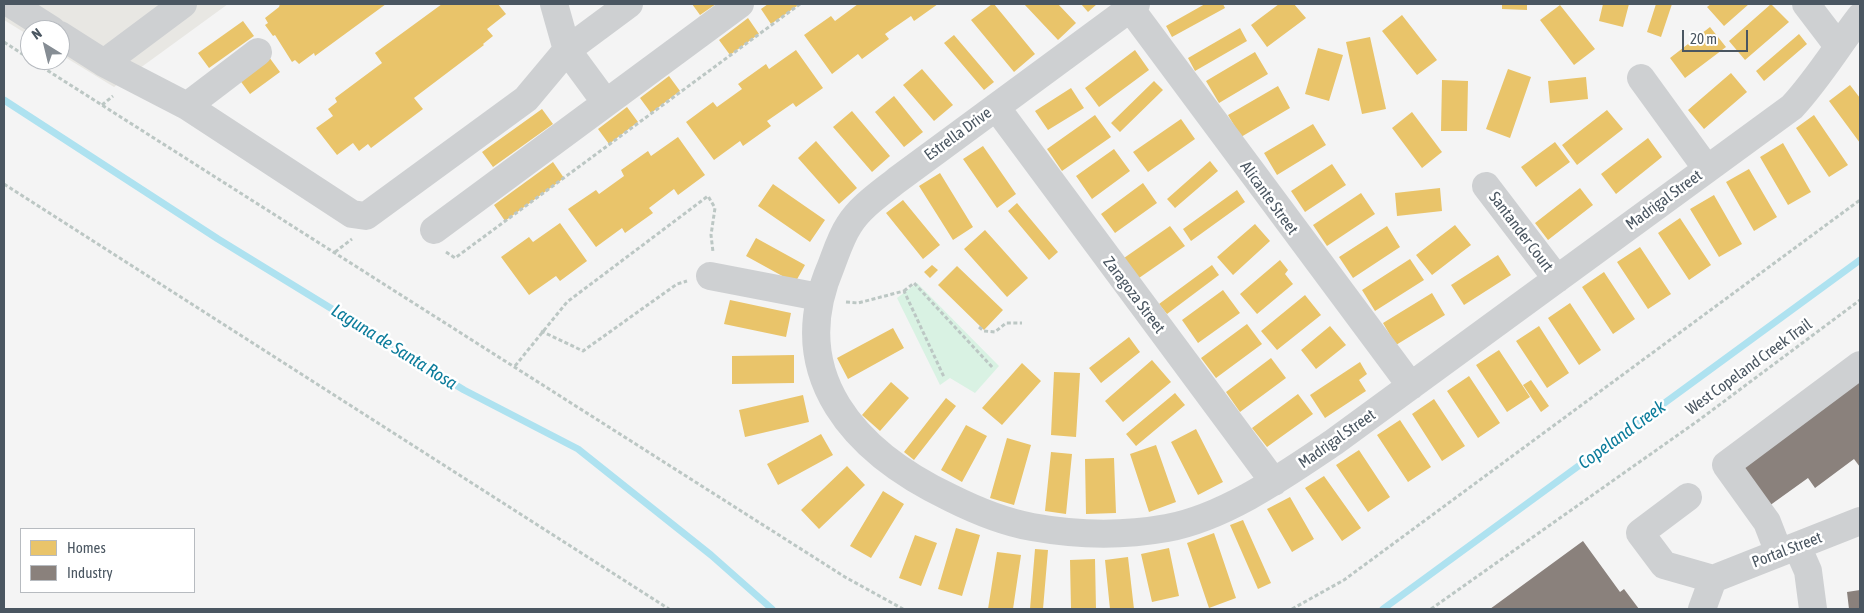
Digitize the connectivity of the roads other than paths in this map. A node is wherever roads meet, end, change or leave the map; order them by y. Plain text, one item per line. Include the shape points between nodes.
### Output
1 (11, 4) edge
2 (183, 4) edge
3 (554, 4) edge
4 (629, 4) edge
5 (740, 4) edge
6 (1806, 4) edge
7 (1133, 6) edge
8 (1860, 17) edge
9 (36, 20) edge
10 (70, 41) edge
11 (1838, 46) junction
12 (566, 50) junction
13 (258, 52) dead end
14 (104, 63) junction
15 (1641, 78) dead end
16 (606, 103) junction
17 (187, 106) junction
18 (996, 107) junction
19 (1707, 169) junction
20 (1486, 186) dead end
21 (434, 230) dead end
22 (711, 266) road end
23 (1557, 279) junction
24 (831, 299) junction
25 (1860, 365) edge
26 (1411, 386) junction
27 (1274, 482) junction
28 (1688, 497) dead end
29 (1860, 521) edge
30 (1788, 550) junction
31 (1713, 579) junction
32 (1702, 609) edge
33 (1813, 609) edge

1 - 9 street
2 - 14 street
3 - 12 street
4 - 12 street
5 - 16 street
6 - 11 street
7 - 18 street, Estrella Drive
7 - 26 street, Alicante Street via 1283,218
8 - 11 street, Madrigal Street
10 - 14 street
11 - 19 street, Madrigal Street via 1822,72 1792,107
12 - 16 street
12 - 17 street via 526,99 366,216 352,214
13 - 17 street
14 - 17 street
15 - 19 street
16 - 21 street
18 - 24 street, Estrella Drive via 897,180 849,224
18 - 27 street, Zaragoza Street
19 - 23 street, Madrigal Street
20 - 23 street, Santander Court
22 - 24 street
23 - 26 street, Madrigal Street
24 - 27 street, Madrigal Street via 815,324 818,356 840,411 858,436 880,456 929,488 988,515 1070,533 1120,533 1168,527 1222,509
25 - 30 street via 1726,465
26 - 27 street, Madrigal Street
28 - 31 street via 1640,533 1664,565
29 - 30 street, Portal Street
30 - 31 street, Portal Street
30 - 33 street via 1808,571
31 - 32 street

